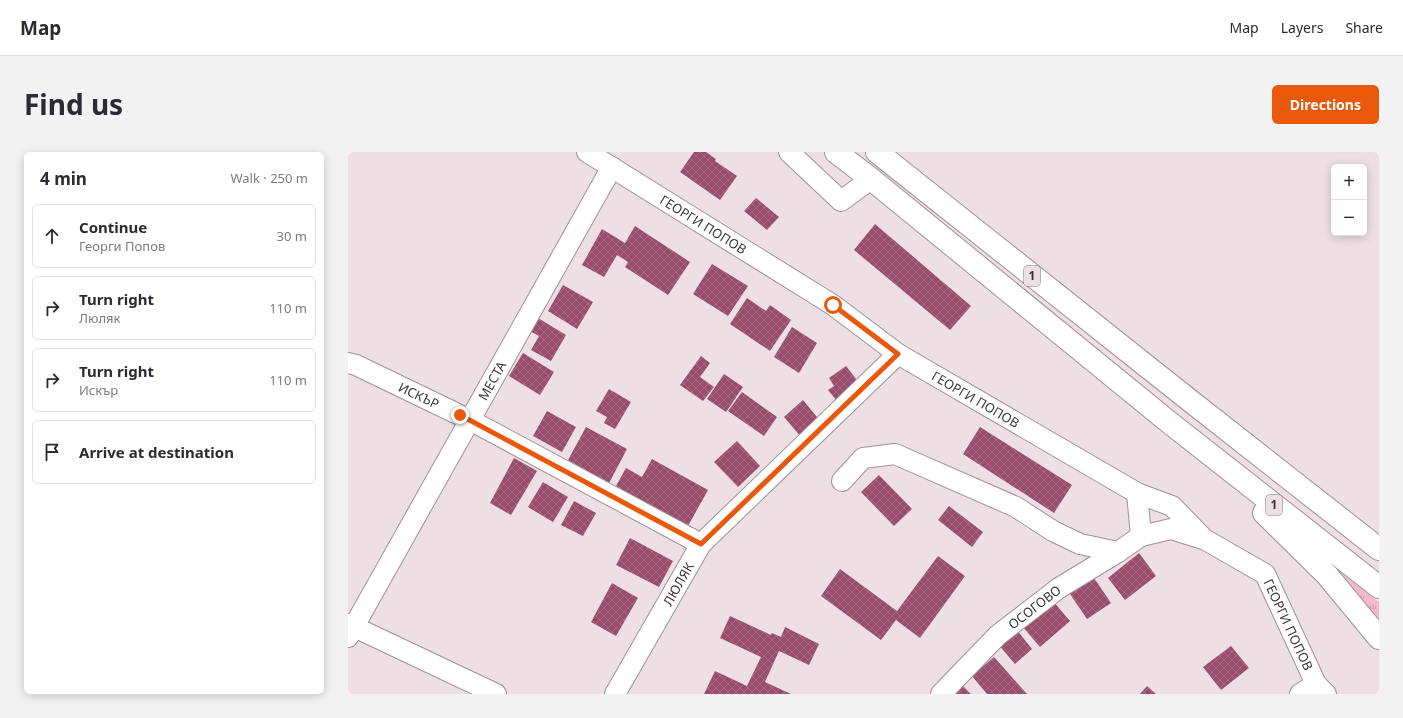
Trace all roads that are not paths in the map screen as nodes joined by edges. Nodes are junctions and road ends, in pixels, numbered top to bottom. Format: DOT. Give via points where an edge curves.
graph roads {
  1 [pos="587,152"];
  2 [pos="789,152"];
  3 [pos="836,152"];
  4 [pos="877,152"];
  5 [pos="612,167"];
  6 [pos="871,179"];
  7 [pos="898,354"];
  8 [pos="348,363"];
  9 [pos="1188,399"];
  10 [pos="470,420"];
  11 [pos="1170,423"];
  12 [pos="842,481"];
  13 [pos="1138,493"];
  14 [pos="1379,534"];
  15 [pos="1142,536"];
  16 [pos="1204,539"];
  17 [pos="701,544"];
  18 [pos="1379,549"];
  19 [pos="1118,552"];
  20 [pos="1379,587"];
  21 [pos="350,629"];
  22 [pos="1379,638"];
  23 [pos="1314,691"];
  24 [pos="496,694"];
  25 [pos="615,694"];
  26 [pos="941,694"];
  1 -- 5 [label="street, ГЕОРГИ ПОПОВ"];
  2 -- 6 [label="street" via="841,201"];
  3 -- 6 [label="main road, 1"];
  4 -- 9 [label="main road, 1"];
  5 -- 7 [label="street, ГЕОРГИ ПОПОВ" via="833,305"];
  5 -- 10 [label="street, МЕСТА"];
  6 -- 11 [label="main road, 1"];
  7 -- 13 [label="street, ГЕОРГИ ПОПОВ"];
  7 -- 17 [label="street, ЛЮЛЯК"];
  8 -- 10 [label="street, ИСКЪР"];
  9 -- 14 [label="main road"];
  9 -- 18 [label="main road, 1"];
  10 -- 17 [label="street, ИСКЪР"];
  10 -- 21 [label="street, МЕСТА"];
  11 -- 20 [label="main road, 1"];
  11 -- 22 [label="main road" via="1327,575"];
  12 -- 19 [label="street" via="863,458 895,454 1016,507 1053,531 1080,544"];
  13 -- 15 [label="street"];
  13 -- 16 [label="street, ГЕОРГИ ПОПОВ" via="1172,506"];
  15 -- 16 [label="street" via="1171,529"];
  15 -- 19 [label="street, ОСОГОВО"];
  16 -- 23 [label="street, ГЕОРГИ ПОПОВ" via="1265,574"];
  17 -- 25 [label="street, ЛЮЛЯК"];
  19 -- 26 [label="street, ОСОГОВО" via="1059,588 998,635"];
  21 -- 24 [label="street"];
}
